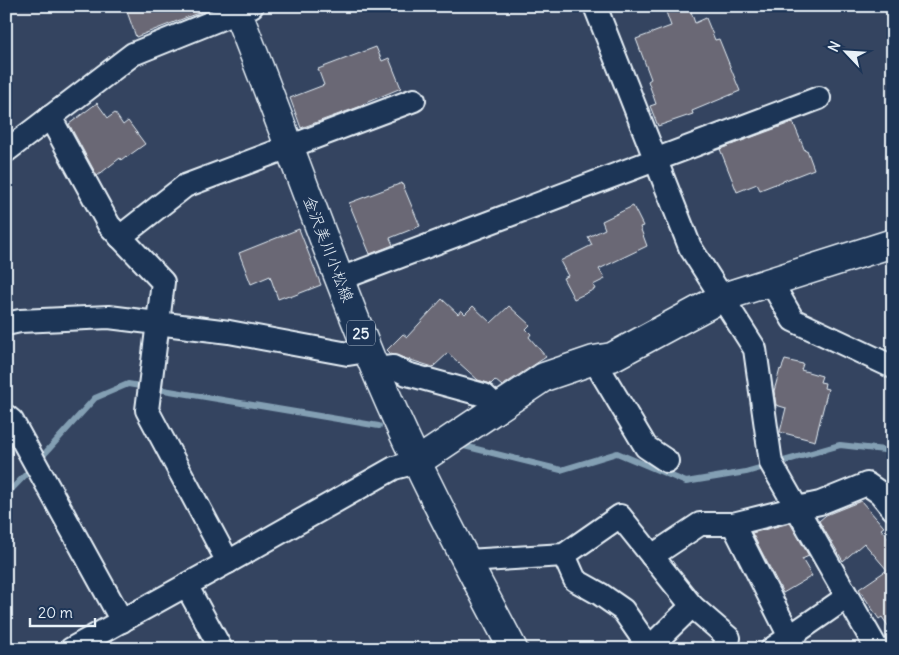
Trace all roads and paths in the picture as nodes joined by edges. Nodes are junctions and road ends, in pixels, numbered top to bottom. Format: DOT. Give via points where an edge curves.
graph roads {
  1 [pos="596,6"];
  2 [pos="242,8"];
  3 [pos="819,98"];
  4 [pos="414,100"];
  5 [pos="50,118"];
  6 [pos="290,147"];
  7 [pos="6,151"];
  8 [pos="655,160"];
  9 [pos="120,237"];
  10 [pos="893,244"];
  11 [pos="340,279"];
  12 [pos="772,282"];
  13 [pos="723,297"];
  14 [pos="159,323"];
  15 [pos="6,324"];
  16 [pos="372,360"];
  17 [pos="594,360"];
  18 [pos="893,367"];
  19 [pos="498,408"];
  20 [pos="6,416"];
  21 [pos="667,461"];
  22 [pos="417,462"];
  23 [pos="797,508"];
  24 [pos="893,509"];
  25 [pos="733,524"];
  26 [pos="564,555"];
  27 [pos="652,556"];
  28 [pos="228,562"];
  29 [pos="467,562"];
  30 [pos="186,585"];
  31 [pos="847,597"];
  32 [pos="692,606"];
  33 [pos="122,621"];
  34 [pos="785,645"];
  35 [pos="893,645"];
  36 [pos="71,649"];
  37 [pos="221,649"];
  38 [pos="513,649"];
  39 [pos="650,649"];
  40 [pos="723,649"];
  41 [pos="877,649"];
  42 [pos="888,649"];
  1 -- 8 [label="street"];
  2 -- 5 [label="street" via="133,54"];
  2 -- 6 [label="main road, 金沢美川小松線 / 25"];
  3 -- 8 [label="street"];
  4 -- 6 [label="street"];
  5 -- 7 [label="street"];
  5 -- 9 [label="street" via="109,225"];
  6 -- 9 [label="street" via="185,186"];
  6 -- 11 [label="main road, 金沢美川小松線 / 25"];
  8 -- 11 [label="street"];
  8 -- 13 [label="street" via="690,247"];
  9 -- 14 [label="street" via="163,282"];
  10 -- 12 [label="main road"];
  11 -- 16 [label="main road, 金沢美川小松線 / 25"];
  12 -- 13 [label="main road"];
  12 -- 18 [label="street" via="793,320"];
  13 -- 17 [label="main road" via="612,357"];
  13 -- 23 [label="street" via="755,349 771,462"];
  14 -- 15 [label="street" via="108,317"];
  14 -- 16 [label="street" via="229,332"];
  14 -- 28 [label="street" via="147,410"];
  16 -- 19 [label="street" via="407,374 484,395"];
  16 -- 22 [label="main road, 金沢美川小松線 / 25"];
  17 -- 19 [label="main road" via="544,377"];
  17 -- 21 [label="street" via="646,447"];
  19 -- 22 [label="main road"];
  20 -- 33 [label="street" via="12,421"];
  22 -- 28 [label="street" via="394,468"];
  22 -- 29 [label="main road, 金沢美川小松線 / 25"];
  23 -- 24 [label="street" via="820,503 867,484 880,493"];
  23 -- 25 [label="street"];
  23 -- 31 [label="street"];
  25 -- 27 [label="street" via="700,524"];
  25 -- 34 [label="street"];
  26 -- 27 [label="street" via="620,516"];
  26 -- 29 [label="street"];
  26 -- 39 [label="street" via="575,580 623,610"];
  27 -- 32 [label="street"];
  28 -- 30 [label="street"];
  29 -- 38 [label="main road, 金沢美川小松線 / 25"];
  30 -- 33 [label="street"];
  30 -- 37 [label="street"];
  31 -- 34 [label="street"];
  31 -- 41 [label="street"];
  32 -- 39 [label="street"];
  32 -- 40 [label="street" via="729,638"];
  33 -- 36 [label="street"];
  35 -- 42 [label="street"];
}
